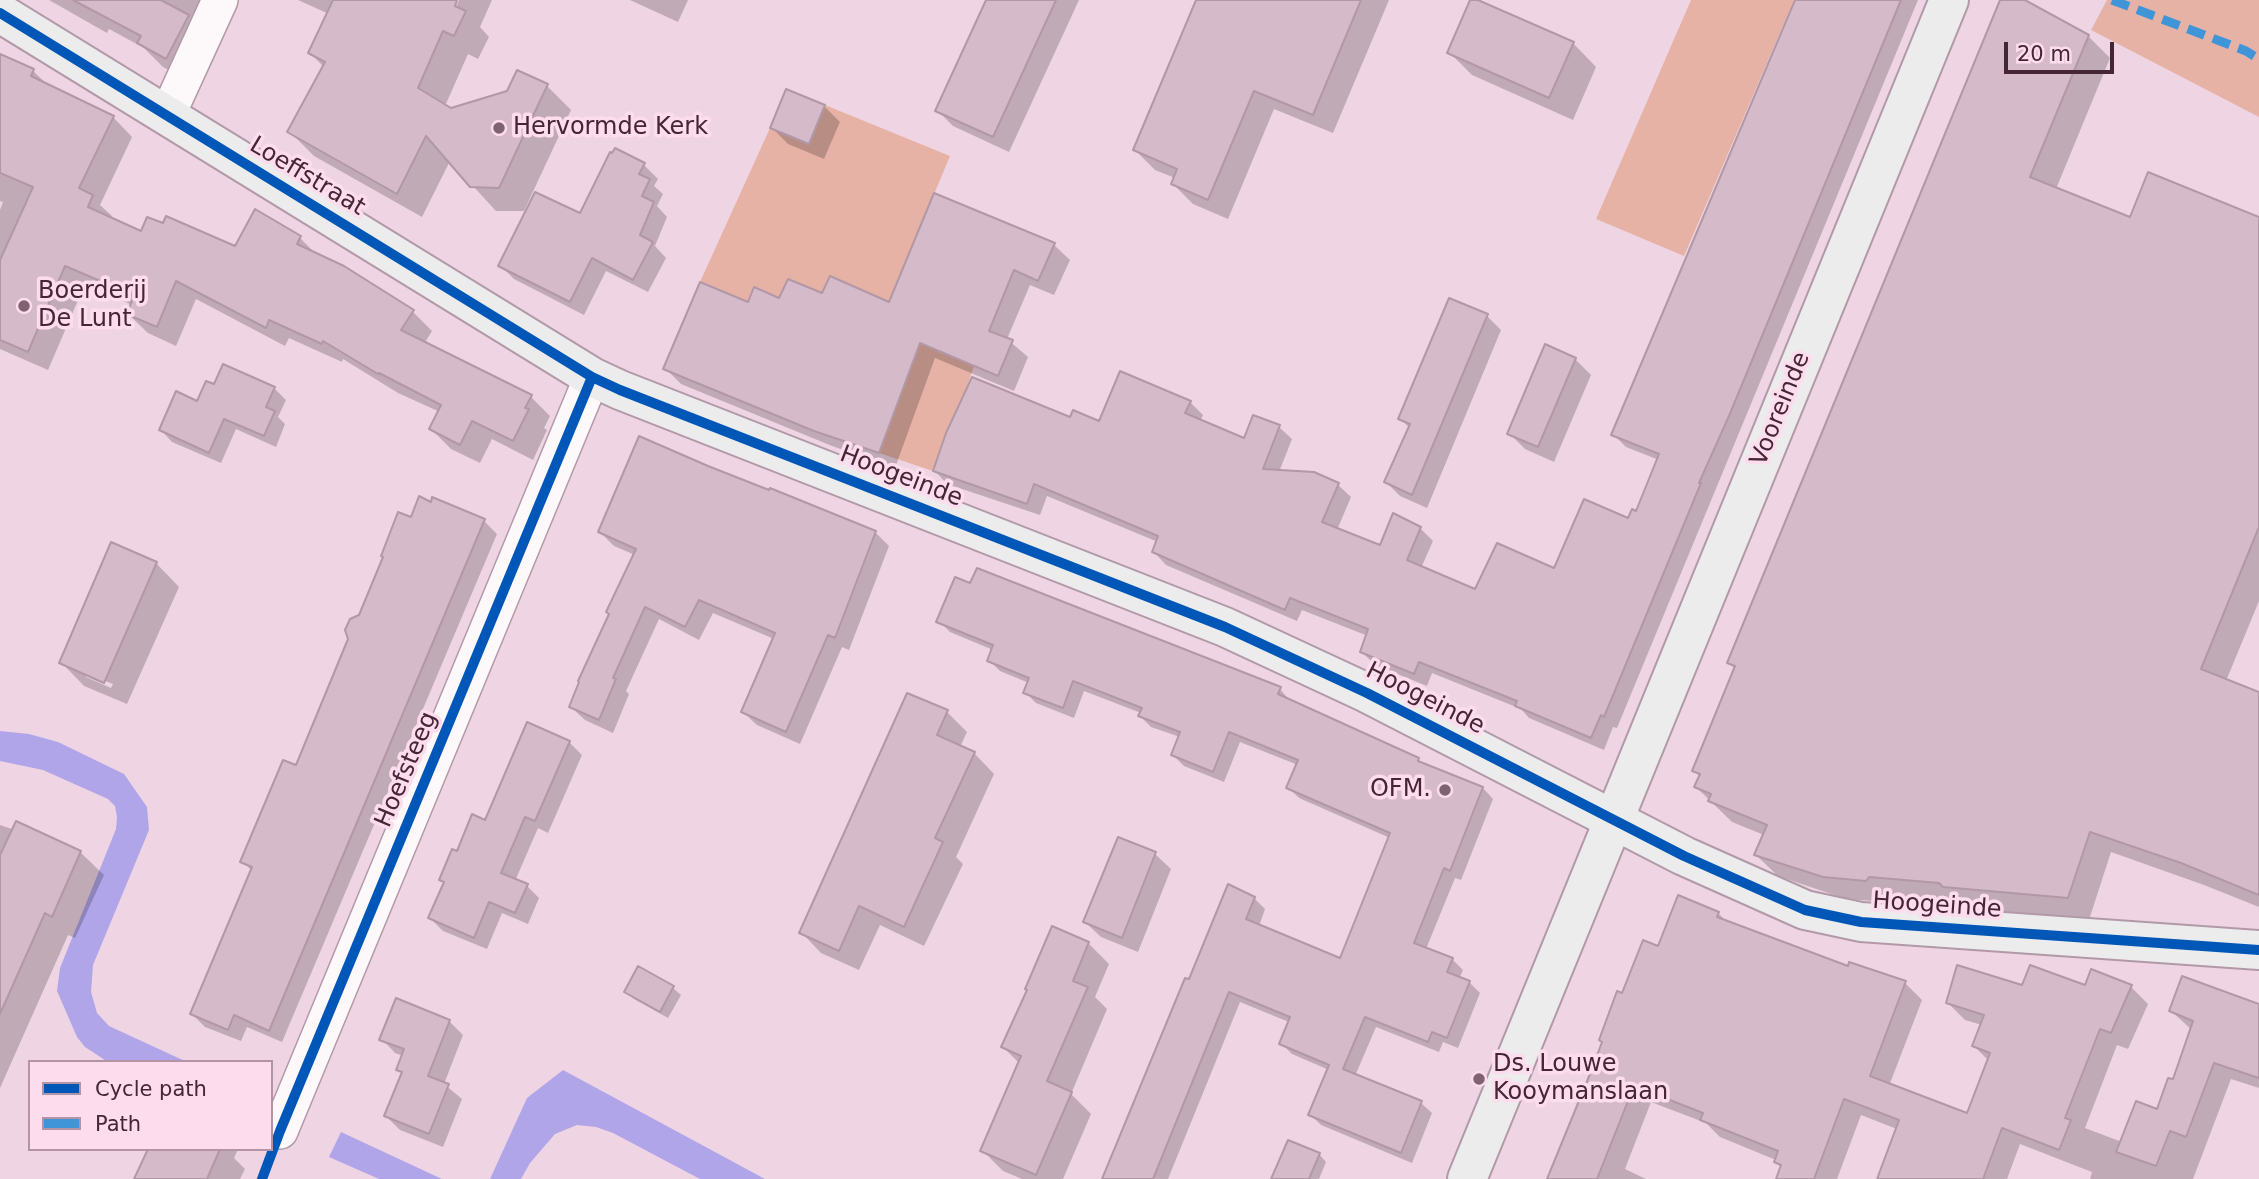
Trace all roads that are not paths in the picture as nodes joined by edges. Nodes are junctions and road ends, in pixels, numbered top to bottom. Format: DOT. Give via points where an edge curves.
graph roads {
  1 [pos="220,0"];
  2 [pos="1949,0"];
  3 [pos="0,13"];
  4 [pos="167,117"];
  5 [pos="592,377"];
  6 [pos="1613,819"];
  7 [pos="2259,950"];
  8 [pos="280,1130"];
  9 [pos="1467,1179"];
  1 -- 4 [label="street"];
  2 -- 6 [label="main road, Vooreinde"];
  3 -- 4 [label="main road, Loeffstraat"];
  4 -- 5 [label="main road, Loeffstraat"];
  5 -- 6 [label="main road, Hoogeinde" via="1225,626 1367,692"];
  5 -- 8 [label="street, Hoefsteeg"];
  6 -- 7 [label="main road, Hoogeinde" via="1805,911 1861,922"];
  6 -- 9 [label="main road, Vooreinde"];
}
